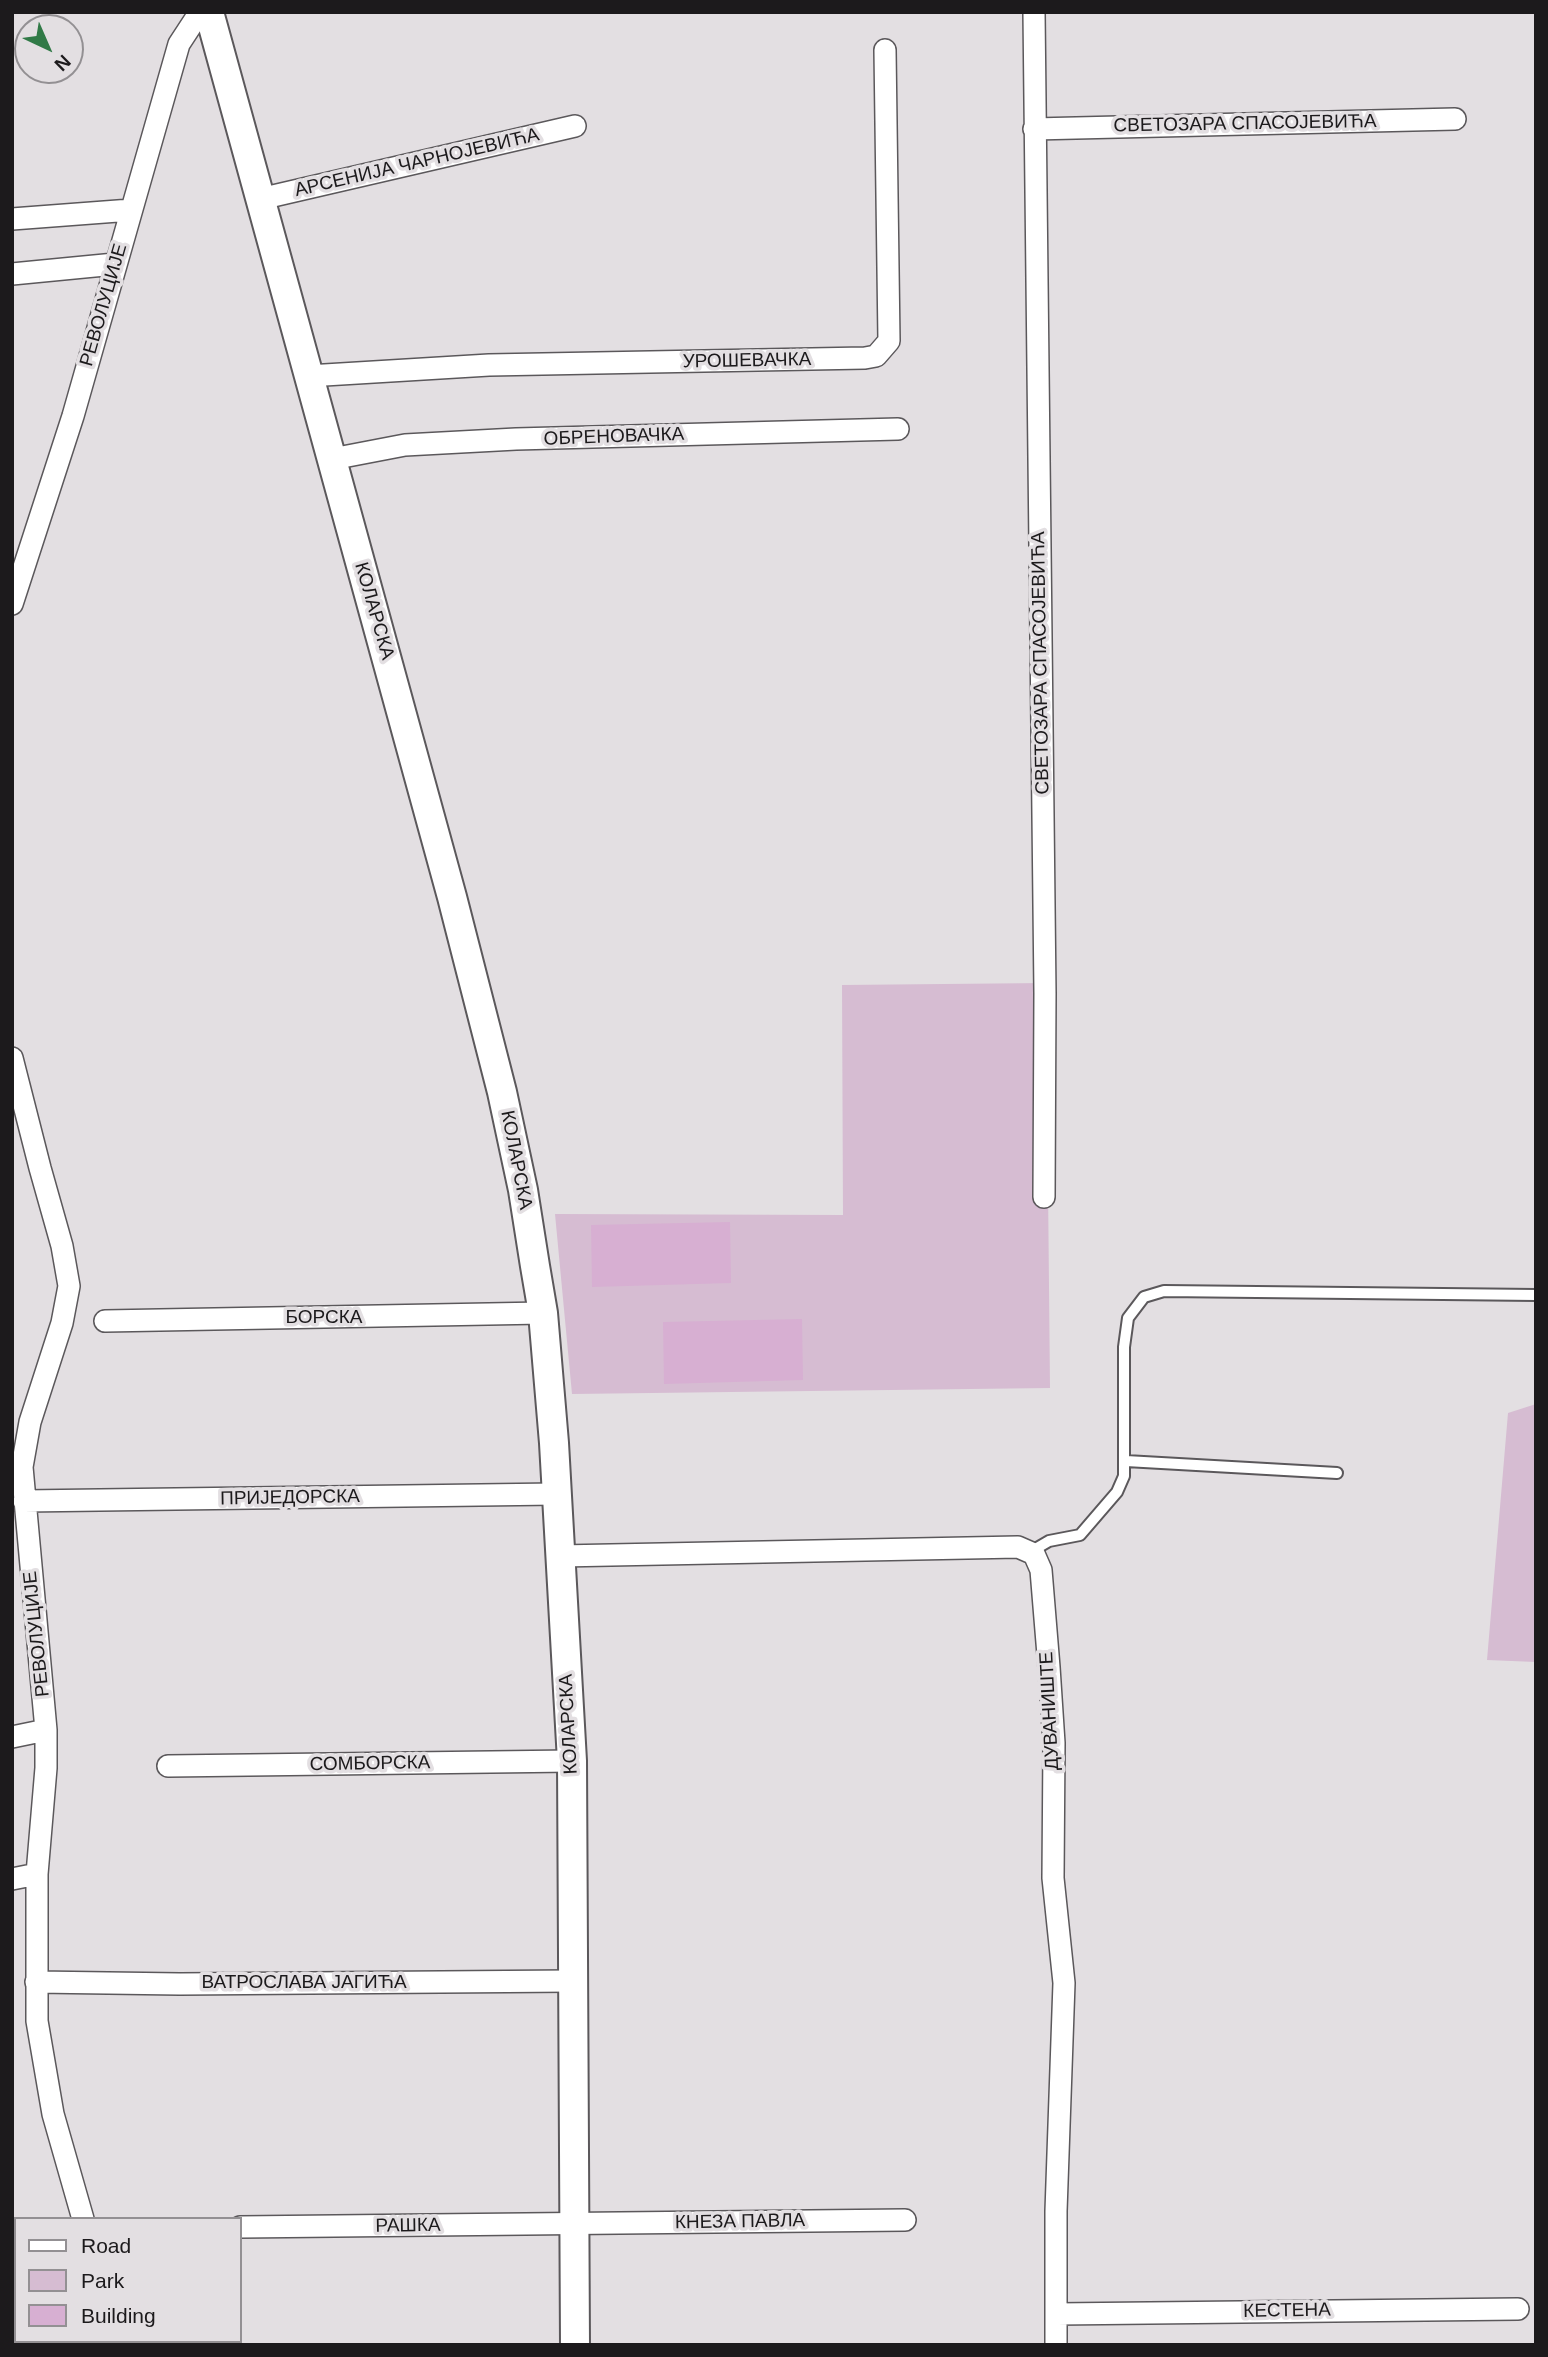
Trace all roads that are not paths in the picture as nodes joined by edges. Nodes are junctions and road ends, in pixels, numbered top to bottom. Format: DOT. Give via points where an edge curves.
graph roads {
  1 [pos="207,12"];
  2 [pos="1034,12"];
  3 [pos="885,50"];
  4 [pos="1455,119"];
  5 [pos="575,126"];
  6 [pos="1034,129"];
  7 [pos="260,199"];
  8 [pos="131,210"];
  9 [pos="12,219"];
  10 [pos="115,264"];
  11 [pos="12,274"];
  12 [pos="308,376"];
  13 [pos="898,429"];
  14 [pos="332,459"];
  15 [pos="12,604"];
  16 [pos="12,1058"];
  17 [pos="1044,1197"];
  18 [pos="1536,1295"];
  19 [pos="543,1313"];
  20 [pos="105,1321"];
  21 [pos="1126,1461"];
  22 [pos="1337,1473"];
  23 [pos="20,1489"];
  24 [pos="556,1494"];
  25 [pos="1034,1554"];
  26 [pos="560,1556"];
  27 [pos="46,1730"];
  28 [pos="12,1737"];
  29 [pos="572,1761"];
  30 [pos="168,1766"];
  31 [pos="37,1874"];
  32 [pos="12,1879"];
  33 [pos="572,1981"];
  34 [pos="36,1982"];
  35 [pos="82,2217"];
  36 [pos="905,2220"];
  37 [pos="575,2224"];
  38 [pos="242,2227"];
  39 [pos="1518,2309"];
  40 [pos="1057,2314"];
  41 [pos="575,2345"];
  42 [pos="1056,2345"];
  1 -- 7 [label="main road, КОЛАРСКА"];
  1 -- 8 [label="street, РЕВОЛУЦИЈЕ" via="196,18 179,44"];
  2 -- 6 [label="street, СВЕТОЗАРА СПАСОЈЕВИЋА"];
  3 -- 12 [label="street, УРОШЕВАЧКА" via="889,341 876,356 489,365"];
  4 -- 6 [label="street, СВЕТОЗАРА СПАСОЈЕВИЋА"];
  5 -- 7 [label="street, АРСЕНИЈА ЧАРНОЈЕВИЋА"];
  6 -- 17 [label="street, СВЕТОЗАРА СПАСОЈЕВИЋА"];
  7 -- 12 [label="main road, КОЛАРСКА"];
  8 -- 9 [label="street"];
  8 -- 10 [label="street, РЕВОЛУЦИЈЕ"];
  10 -- 11 [label="street"];
  10 -- 15 [label="street, РЕВОЛУЦИЈЕ" via="73,416"];
  12 -- 14 [label="main road, КОЛАРСКА"];
  13 -- 14 [label="street, ОБРЕНОВАЧКА" via="405,445"];
  14 -- 19 [label="main road, КОЛАРСКА" via="499,1080"];
  16 -- 23 [label="street, РЕВОЛУЦИЈЕ" via="69,1286 30,1422"];
  18 -- 21 [label="lane" via="1164,1290 1144,1297 1128,1318 1124,1347"];
  19 -- 20 [label="street, БОРСКА"];
  19 -- 24 [label="main road, КОЛАРСКА"];
  21 -- 22 [label="lane"];
  21 -- 25 [label="lane" via="1117,1492 1088,1527 1080,1535 1048,1541"];
  23 -- 24 [label="street, ПРИЈЕДОРСКА"];
  23 -- 27 [label="street, РЕВОЛУЦИЈЕ"];
  24 -- 26 [label="main road, КОЛАРСКА"];
  25 -- 26 [label="street" via="1018,1547"];
  25 -- 40 [label="street, ДУВАНИШТЕ" via="1041,1570 1049,1667 1054,1742 1053,1878 1064,1983"];
  26 -- 29 [label="main road, КОЛАРСКА"];
  27 -- 28 [label="street"];
  27 -- 31 [label="street, РЕВОЛУЦИЈЕ"];
  29 -- 30 [label="street, СОМБОРСКА"];
  29 -- 33 [label="main road, КОЛАРСКА"];
  31 -- 32 [label="street"];
  31 -- 34 [label="street, РЕВОЛУЦИЈЕ"];
  33 -- 34 [label="street, ВАТРОСЛАВА ЈАГИЋА"];
  33 -- 37 [label="main road, КОЛАРСКА"];
  34 -- 35 [label="street, РЕВОЛУЦИЈЕ" via="37,2021 53,2114"];
  36 -- 37 [label="street, КНЕЗА ПАВЛА"];
  37 -- 38 [label="street, РАШКА"];
  37 -- 41 [label="main road, КОЛАРСКА"];
  39 -- 40 [label="street, КЕСТЕНА"];
  40 -- 42 [label="street, ДУВАНИШТЕ"];
}
